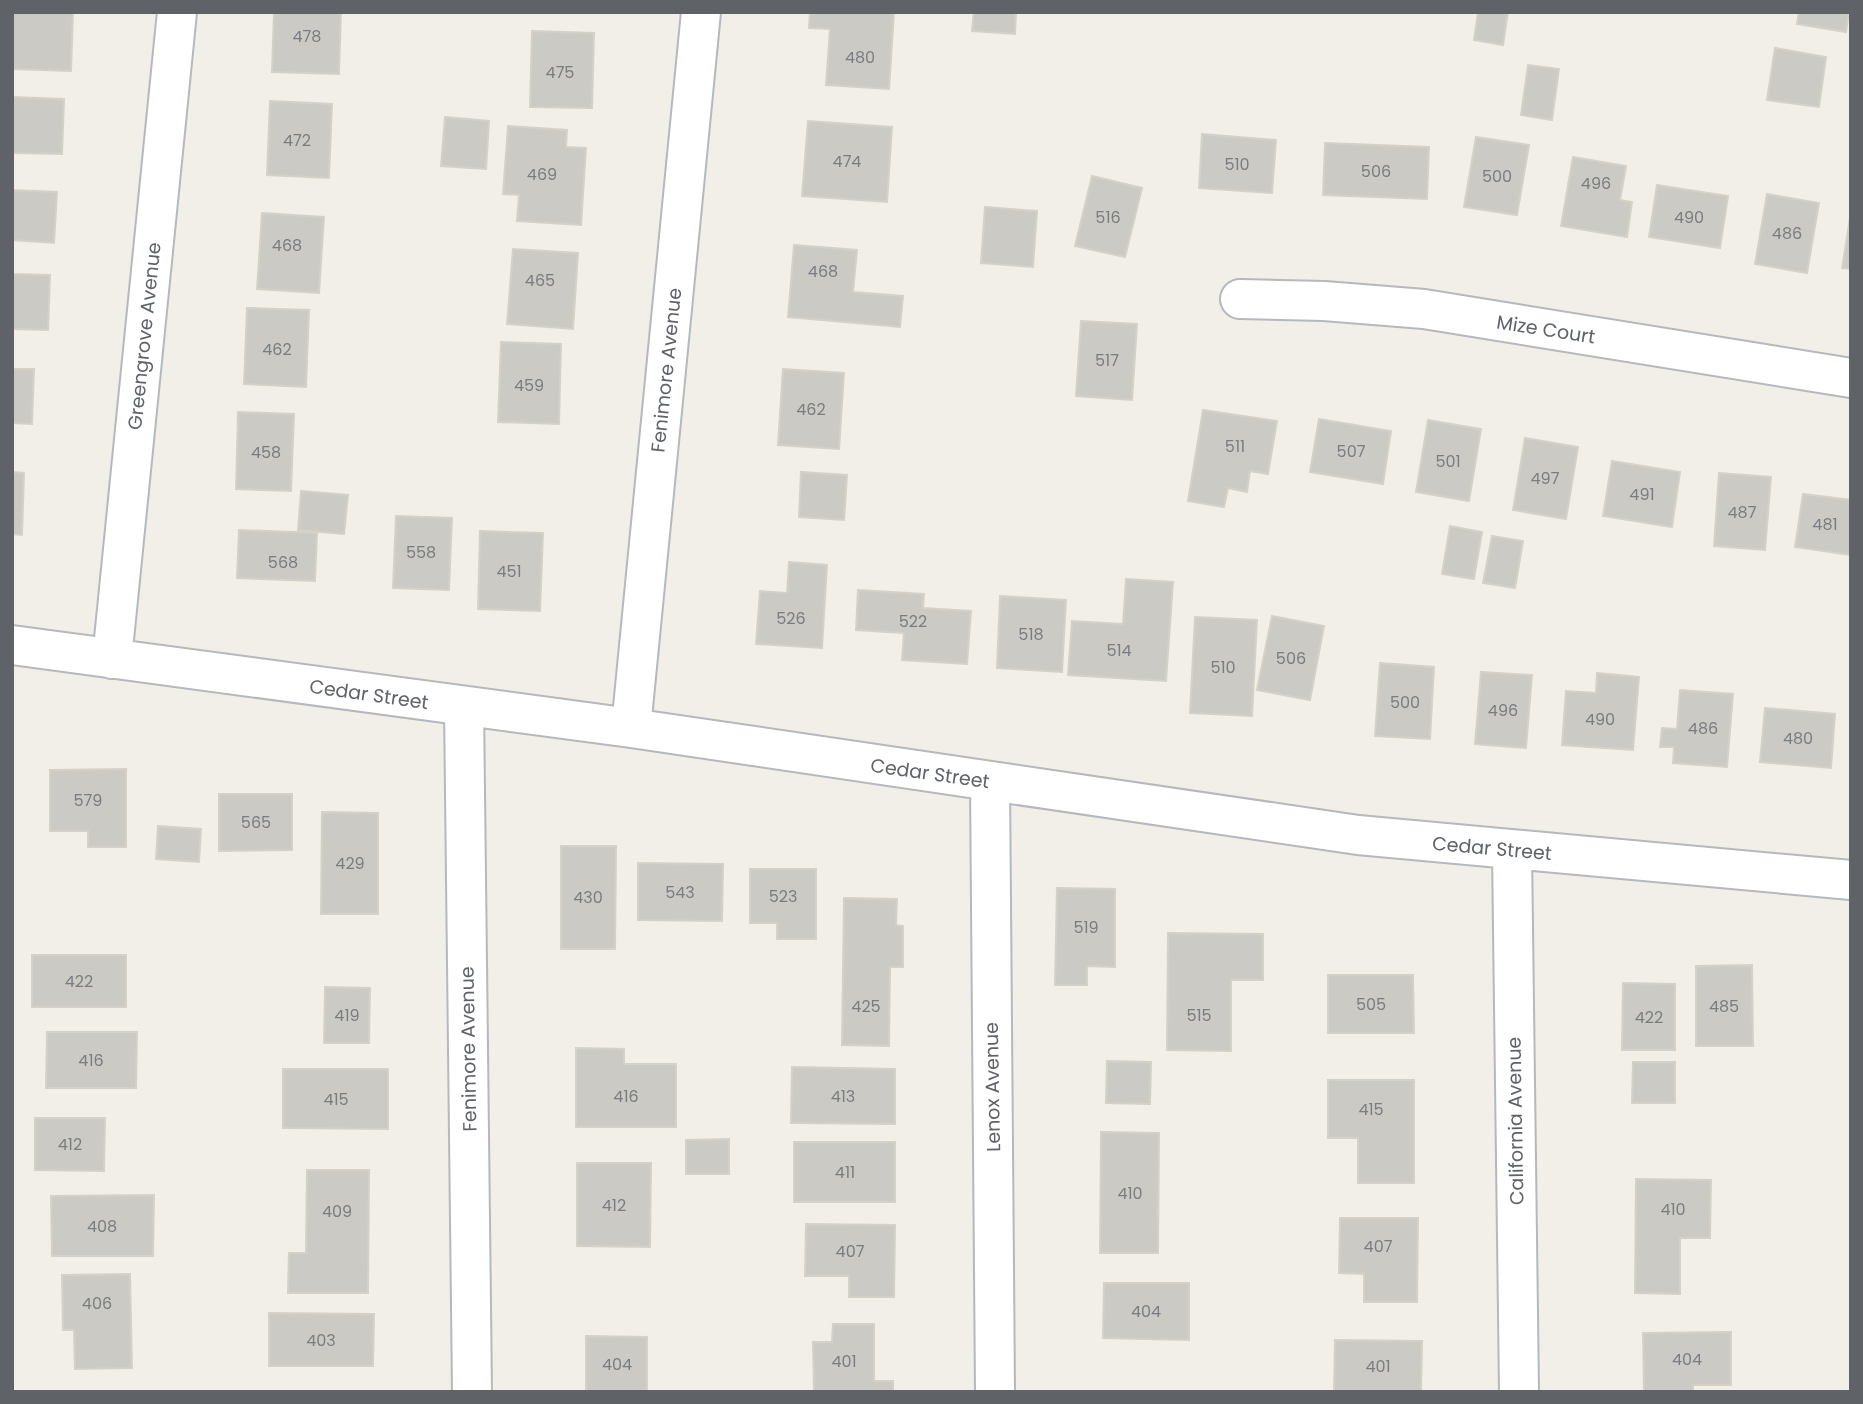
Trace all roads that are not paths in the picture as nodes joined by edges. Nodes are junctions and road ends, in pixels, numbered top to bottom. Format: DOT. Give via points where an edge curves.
graph roads {
  1 [pos="177,12"];
  2 [pos="701,12"];
  3 [pos="1240,299"];
  4 [pos="1851,378"];
  5 [pos="12,645"];
  6 [pos="113,659"];
  7 [pos="464,706"];
  8 [pos="631,728"];
  9 [pos="990,782"];
  10 [pos="1512,850"];
  11 [pos="1851,880"];
  12 [pos="472,1392"];
  13 [pos="995,1392"];
  14 [pos="1518,1392"];
  1 -- 6 [label="street, Greengrove Avenue"];
  2 -- 8 [label="street, Fenimore Avenue"];
  3 -- 4 [label="street, Mize Court" via="1424,309"];
  5 -- 6 [label="street, Cedar Street"];
  6 -- 7 [label="street, Cedar Street"];
  7 -- 8 [label="street, Cedar Street"];
  7 -- 12 [label="street, Fenimore Avenue"];
  8 -- 9 [label="street, Cedar Street"];
  9 -- 10 [label="street, Cedar Street" via="1358,835"];
  9 -- 13 [label="street, Lenox Avenue"];
  10 -- 11 [label="street, Cedar Street"];
  10 -- 14 [label="street, California Avenue"];
}
